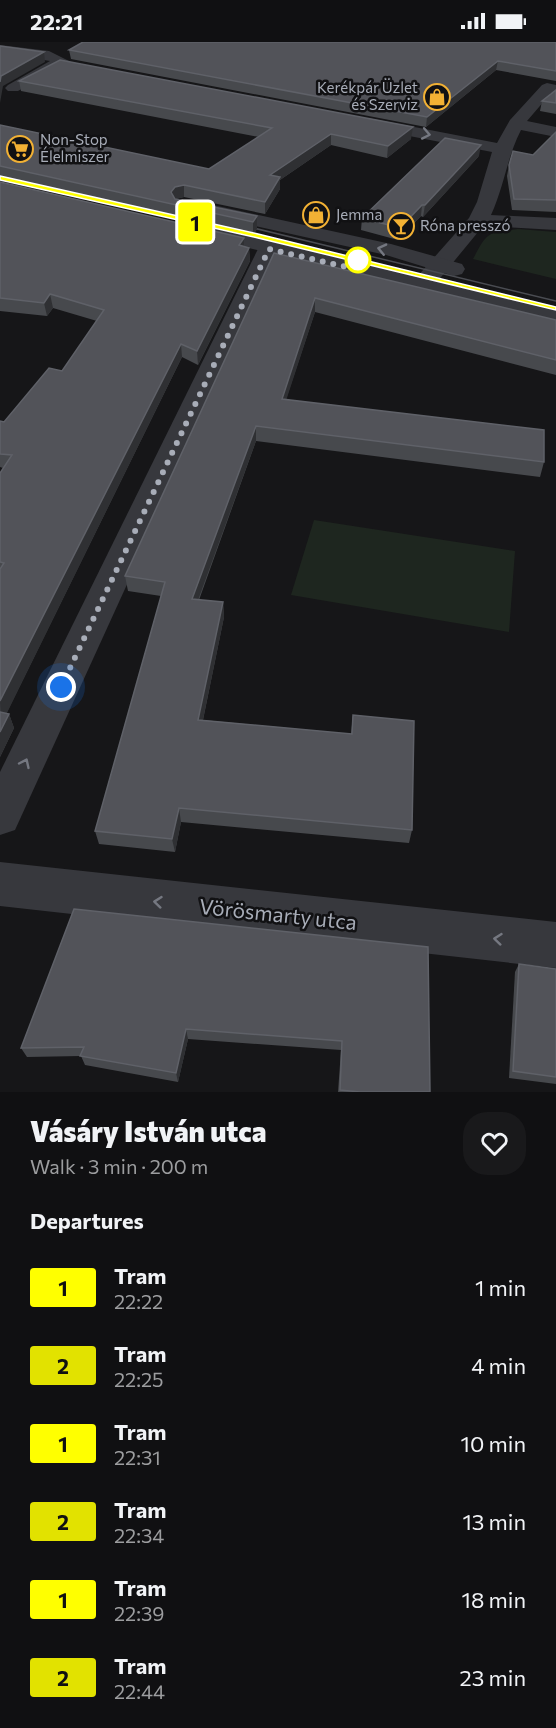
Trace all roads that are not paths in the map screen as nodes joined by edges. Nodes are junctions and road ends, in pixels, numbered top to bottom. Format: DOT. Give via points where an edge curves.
graph roads {
  1 [pos="0,49"];
  2 [pos="65,64"];
  3 [pos="123,77"];
  4 [pos="13,88"];
  5 [pos="552,89"];
  6 [pos="353,120"];
  7 [pos="516,124"];
  8 [pos="556,132"];
  9 [pos="502,148"];
  10 [pos="193,207"];
  11 [pos="478,220"];
  12 [pos="556,224"];
  13 [pos="180,226"];
  14 [pos="269,249"];
  15 [pos="431,274"];
  16 [pos="556,293"];
  17 [pos="556,314"];
  18 [pos="0,816"];
  19 [pos="0,884"];
  20 [pos="556,945"];
  1 -- 2 [label="street" via="50,55"];
  2 -- 3 [label="street"];
  2 -- 4 [label="street"];
  5 -- 7 [label="street"];
  6 -- 9 [label="street, one-way"];
  7 -- 8 [label="street"];
  7 -- 9 [label="street"];
  9 -- 11 [label="street"];
  15 -- 10 [label="street, one-way" via="391,250"];
  11 -- 12 [label="street"];
  11 -- 15 [label="street"];
  13 -- 14 [label="street"];
  14 -- 15 [label="street"];
  18 -- 14 [label="street, one-way"];
  15 -- 16 [label="street"];
  15 -- 17 [label="street"];
  20 -- 19 [label="street, Vörösmarty utca, one-way"];
}
